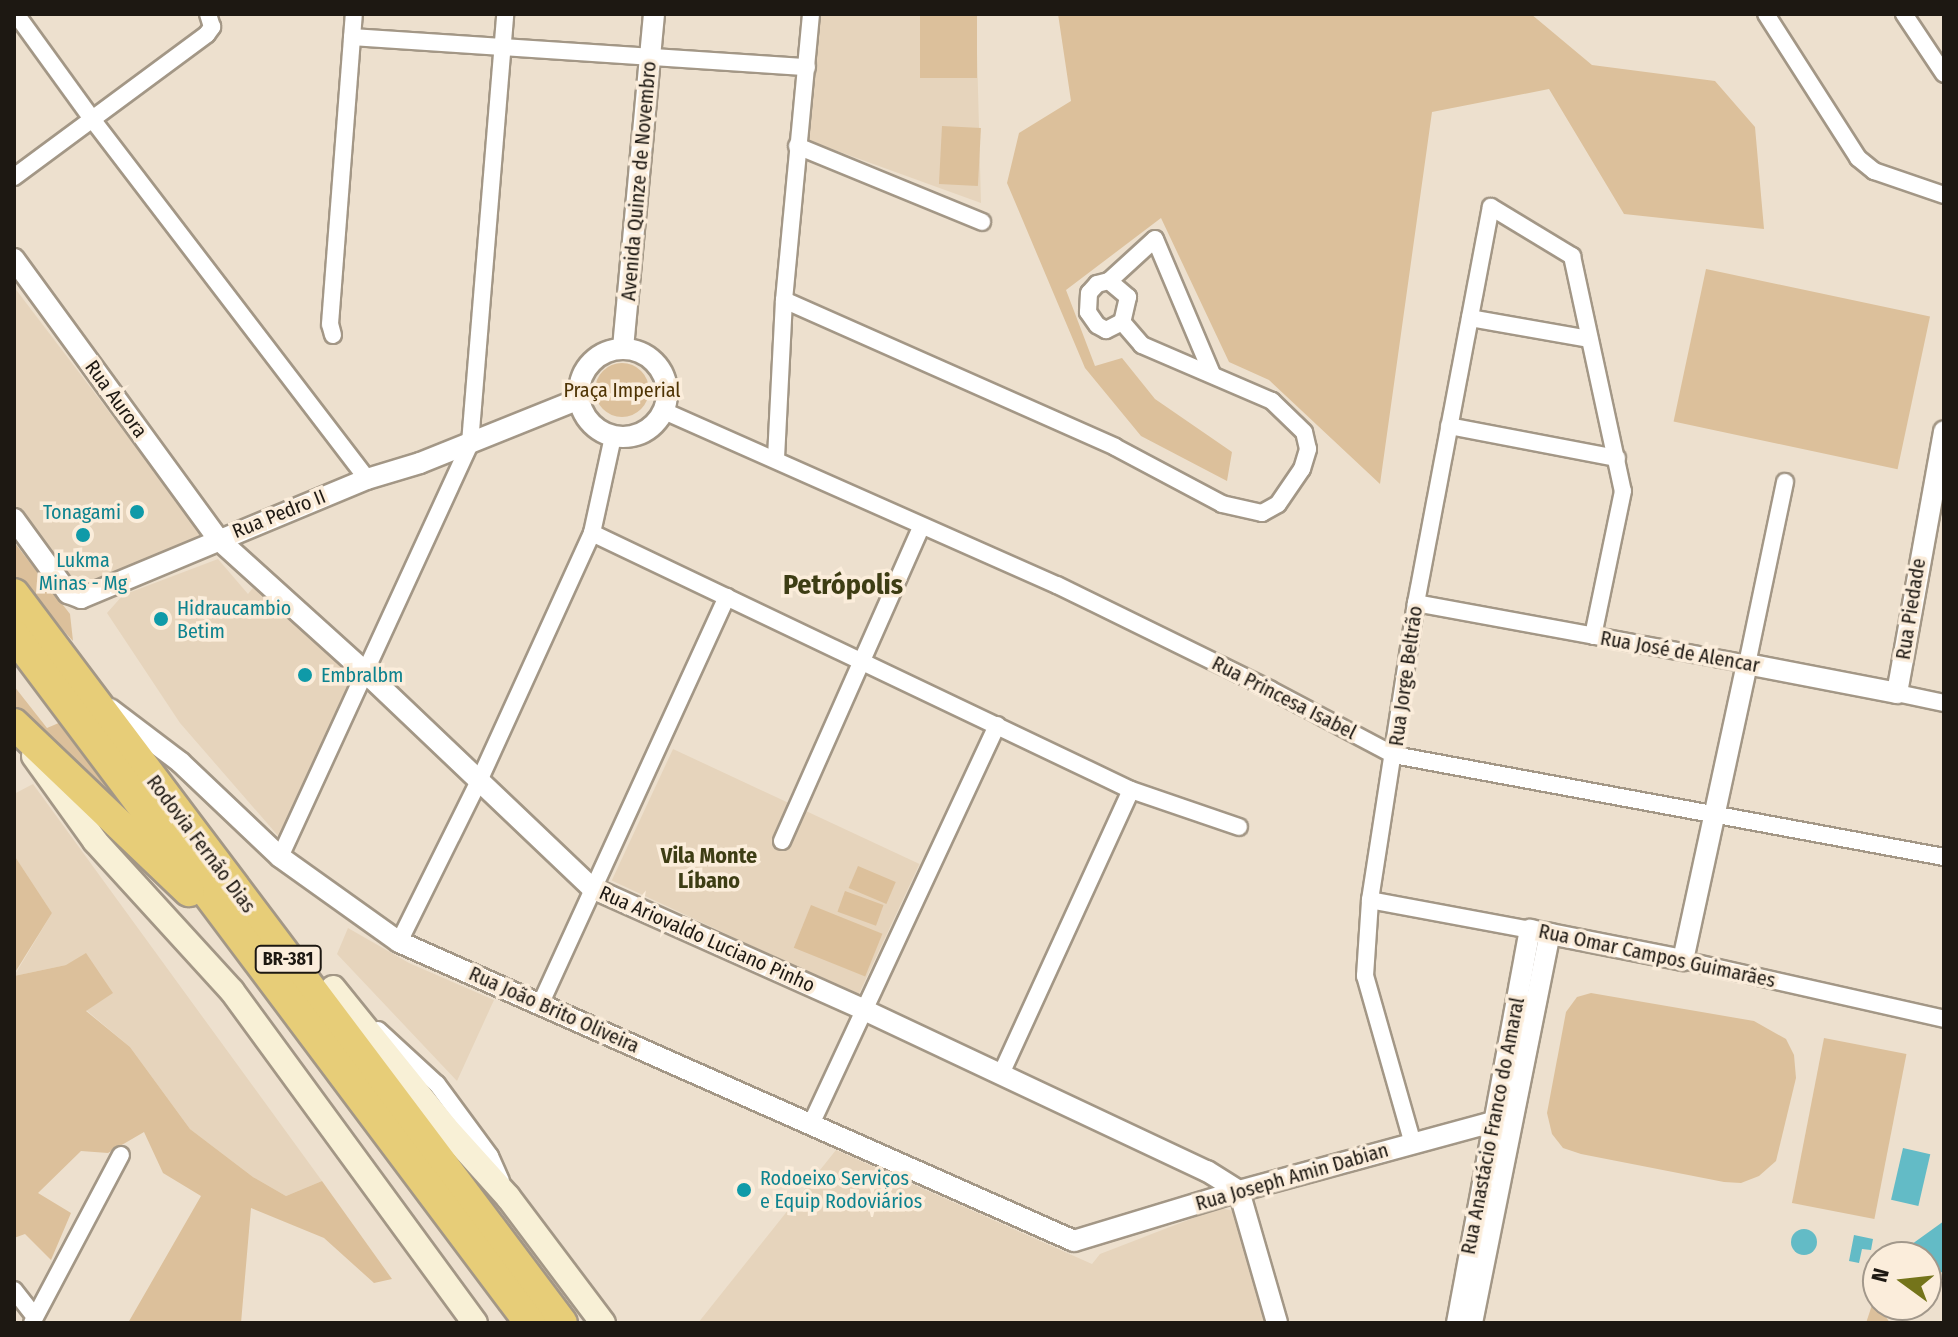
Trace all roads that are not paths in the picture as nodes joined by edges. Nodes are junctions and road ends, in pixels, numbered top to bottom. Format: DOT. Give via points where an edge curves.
graph roads {
  1 [pos="16,14"];
  2 [pos="354,14"];
  3 [pos="505,14"];
  4 [pos="654,14"];
  5 [pos="811,14"];
  6 [pos="1766,14"];
  7 [pos="1904,14"];
  8 [pos="210,17"];
  9 [pos="352,37"];
  10 [pos="502,48"];
  11 [pos="651,58"];
  12 [pos="807,67"];
  13 [pos="1944,74"];
  14 [pos="92,119"];
  15 [pos="797,146"];
  16 [pos="14,177"];
  17 [pos="1944,195"];
  18 [pos="982,222"];
  19 [pos="14,259"];
  20 [pos="1109,281"];
  21 [pos="784,300"];
  22 [pos="1470,318"];
  23 [pos="1122,322"];
  24 [pos="333,335"];
  25 [pos="1589,339"];
  26 [pos="623,348"];
  27 [pos="1212,374"];
  28 [pos="579,399"];
  29 [pos="664,411"];
  30 [pos="1449,426"];
  31 [pos="1944,431"];
  32 [pos="613,437"];
  33 [pos="470,443"];
  34 [pos="776,458"];
  35 [pos="1617,458"];
  36 [pos="367,479"];
  37 [pos="1785,482"];
  38 [pos="14,519"];
  39 [pos="921,527"];
  40 [pos="592,533"];
  41 [pos="218,539"];
  42 [pos="14,594"];
  43 [pos="727,597"];
  44 [pos="1416,603"];
  45 [pos="14,635"];
  46 [pos="1593,636"];
  47 [pos="861,660"];
  48 [pos="1747,664"];
  49 [pos="365,672"];
  50 [pos="88,692"];
  51 [pos="1897,693"];
  52 [pos="1944,703"];
  53 [pos="997,725"];
  54 [pos="14,726"];
  55 [pos="1394,755"];
  56 [pos="479,781"];
  57 [pos="1131,790"];
  58 [pos="1714,813"];
  59 [pos="1239,827"];
  60 [pos="782,841"];
  61 [pos="280,857"];
  62 [pos="1944,857"];
  63 [pos="592,888"];
  64 [pos="1370,900"];
  65 [pos="1540,932"];
  66 [pos="399,942"];
  67 [pos="288,960"];
  68 [pos="1683,960"];
  69 [pos="333,988"];
  70 [pos="287,999"];
  71 [pos="540,1005"];
  72 [pos="862,1009"];
  73 [pos="1944,1019"];
  74 [pos="1001,1074"];
  75 [pos="1502,1120"];
  76 [pos="812,1122"];
  77 [pos="1413,1144"];
  78 [pos="121,1155"];
  79 [pos="1239,1191"];
  80 [pos="1074,1241"];
  81 [pos="534,1287"];
  82 [pos="14,1290"];
  83 [pos="33,1320"];
  84 [pos="475,1323"];
  85 [pos="530,1323"];
  86 [pos="562,1323"];
  87 [pos="579,1323"];
  88 [pos="603,1323"];
  89 [pos="1277,1323"];
  90 [pos="1457,1323"];
  91 [pos="1472,1323"];
  1 -- 14 [label="street"];
  2 -- 9 [label="street"];
  3 -- 10 [label="street"];
  4 -- 11 [label="street, Avenida Quinze de Novembro"];
  5 -- 12 [label="street"];
  6 -- 17 [label="street" via="1858,158 1874,171"];
  7 -- 13 [label="street"];
  8 -- 14 [label="street" via="207,34"];
  9 -- 10 [label="street"];
  9 -- 24 [label="street"];
  10 -- 11 [label="street"];
  10 -- 33 [label="street"];
  11 -- 12 [label="street"];
  11 -- 26 [label="street, Avenida Quinze de Novembro"];
  12 -- 15 [label="street"];
  14 -- 16 [label="street"];
  14 -- 36 [label="street"];
  15 -- 18 [label="street"];
  15 -- 21 [label="street"];
  19 -- 41 [label="street, Rua Aurora"];
  20 -- 23 [label="street" via="1128,297"];
  20 -- 23 [label="street" via="1089,293 1088,312 1106,330"];
  20 -- 27 [label="street" via="1155,239"];
  21 -- 27 [label="street" via="1115,447 1222,504 1262,513 1293,486 1308,449 1304,432 1272,401"];
  21 -- 34 [label="street"];
  22 -- 25 [label="street"];
  22 -- 25 [label="street, Rua Jorge Beltrão" via="1491,207 1572,256"];
  22 -- 30 [label="street, Rua Jorge Beltrão"];
  23 -- 27 [label="street" via="1142,345"];
  25 -- 35 [label="street"];
  26 -- 28 [label="street" via="595,358 585,370"];
  26 -- 29 [label="street" via="651,357 661,368 668,397"];
  28 -- 32 [label="street" via="590,423"];
  28 -- 33 [label="street, Rua Pedro II"];
  29 -- 32 [label="street" via="643,433"];
  29 -- 34 [label="street, Rua Princesa Isabel"];
  30 -- 35 [label="street"];
  30 -- 44 [label="street, Rua Jorge Beltrão"];
  31 -- 51 [label="street, Rua Piedade"];
  32 -- 40 [label="street"];
  33 -- 36 [label="street, Rua Pedro II"];
  33 -- 49 [label="street"];
  34 -- 39 [label="street, Rua Princesa Isabel"];
  35 -- 46 [label="street" via="1623,491"];
  36 -- 41 [label="street, Rua Pedro II"];
  37 -- 48 [label="street"];
  38 -- 41 [label="street, Rua Pedro II" via="68,593 81,598"];
  39 -- 47 [label="street"];
  39 -- 55 [label="street, Rua Princesa Isabel" via="1139,625"];
  40 -- 43 [label="street"];
  40 -- 56 [label="street"];
  41 -- 49 [label="street, Rua Ariovaldo Luciano Pinho"];
  42 -- 50 [label="highway, Rodovia Fernão Dias / BR-381"];
  43 -- 47 [label="street"];
  43 -- 63 [label="street"];
  44 -- 46 [label="street, Rua José de Alencar"];
  44 -- 55 [label="street, Rua Jorge Beltrão"];
  45 -- 70 [label="highway, Rodovia Fernão Dias / BR-381"];
  46 -- 48 [label="street, Rua José de Alencar"];
  47 -- 53 [label="street"];
  47 -- 60 [label="street"];
  48 -- 51 [label="street, Rua José de Alencar"];
  48 -- 58 [label="street"];
  49 -- 56 [label="street, Rua Ariovaldo Luciano Pinho"];
  49 -- 61 [label="street"];
  50 -- 61 [label="street, Rua João Brito Oliveira" via="180,762"];
  50 -- 67 [label="highway, Rodovia Fernão Dias / BR-381"];
  51 -- 52 [label="street, Rua José de Alencar"];
  53 -- 57 [label="street"];
  53 -- 72 [label="street"];
  54 -- 70 [label="highway, BR-381" via="193,896"];
  54 -- 84 [label="main road, BR-381" via="95,841 232,991"];
  55 -- 58 [label="street, Rua Princesa Isabel"];
  55 -- 64 [label="street, Rua Jorge Beltrão"];
  56 -- 63 [label="street, Rua Ariovaldo Luciano Pinho"];
  56 -- 66 [label="street"];
  57 -- 59 [label="street"];
  57 -- 74 [label="street"];
  58 -- 62 [label="street, Rua Princesa Isabel"];
  58 -- 68 [label="street"];
  61 -- 66 [label="street, Rua João Brito Oliveira"];
  63 -- 71 [label="street"];
  63 -- 72 [label="street, Rua Ariovaldo Luciano Pinho"];
  64 -- 65 [label="street, Rua Omar Campos Guimarães"];
  64 -- 77 [label="street, Rua Jorge Beltrão" via="1365,976"];
  65 -- 68 [label="street, Rua Omar Campos Guimarães"];
  65 -- 75 [label="street, Rua Anastácio Franco do Amaral"];
  66 -- 71 [label="street, Rua João Brito Oliveira"];
  67 -- 69 [label="highway, BR-381"];
  67 -- 81 [label="highway, Rodovia Fernão Dias / BR-381"];
  68 -- 73 [label="street, Rua Omar Campos Guimarães"];
  69 -- 88 [label="main road, BR-381" via="508,1197"];
  70 -- 85 [label="highway, Rodovia Fernão Dias / BR-381"];
  71 -- 76 [label="street, Rua João Brito Oliveira"];
  72 -- 74 [label="street, Rua Ariovaldo Luciano Pinho"];
  72 -- 76 [label="street"];
  74 -- 79 [label="street, Rua Ariovaldo Luciano Pinho"];
  75 -- 77 [label="street, Rua Joseph Amin Dabian"];
  75 -- 90 [label="street, Rua Anastácio Franco do Amaral"];
  75 -- 91 [label="street, Rua Anastácio Franco do Amaral"];
  76 -- 80 [label="street, Rua João Brito Oliveira"];
  77 -- 79 [label="street, Rua Joseph Amin Dabian"];
  78 -- 83 [label="street"];
  79 -- 80 [label="street, Rua Joseph Amin Dabian"];
  79 -- 89 [label="street"];
  81 -- 86 [label="highway, Rodovia Fernão Dias / BR-381"];
  81 -- 87 [label="highway"];
  82 -- 83 [label="street"];
}
